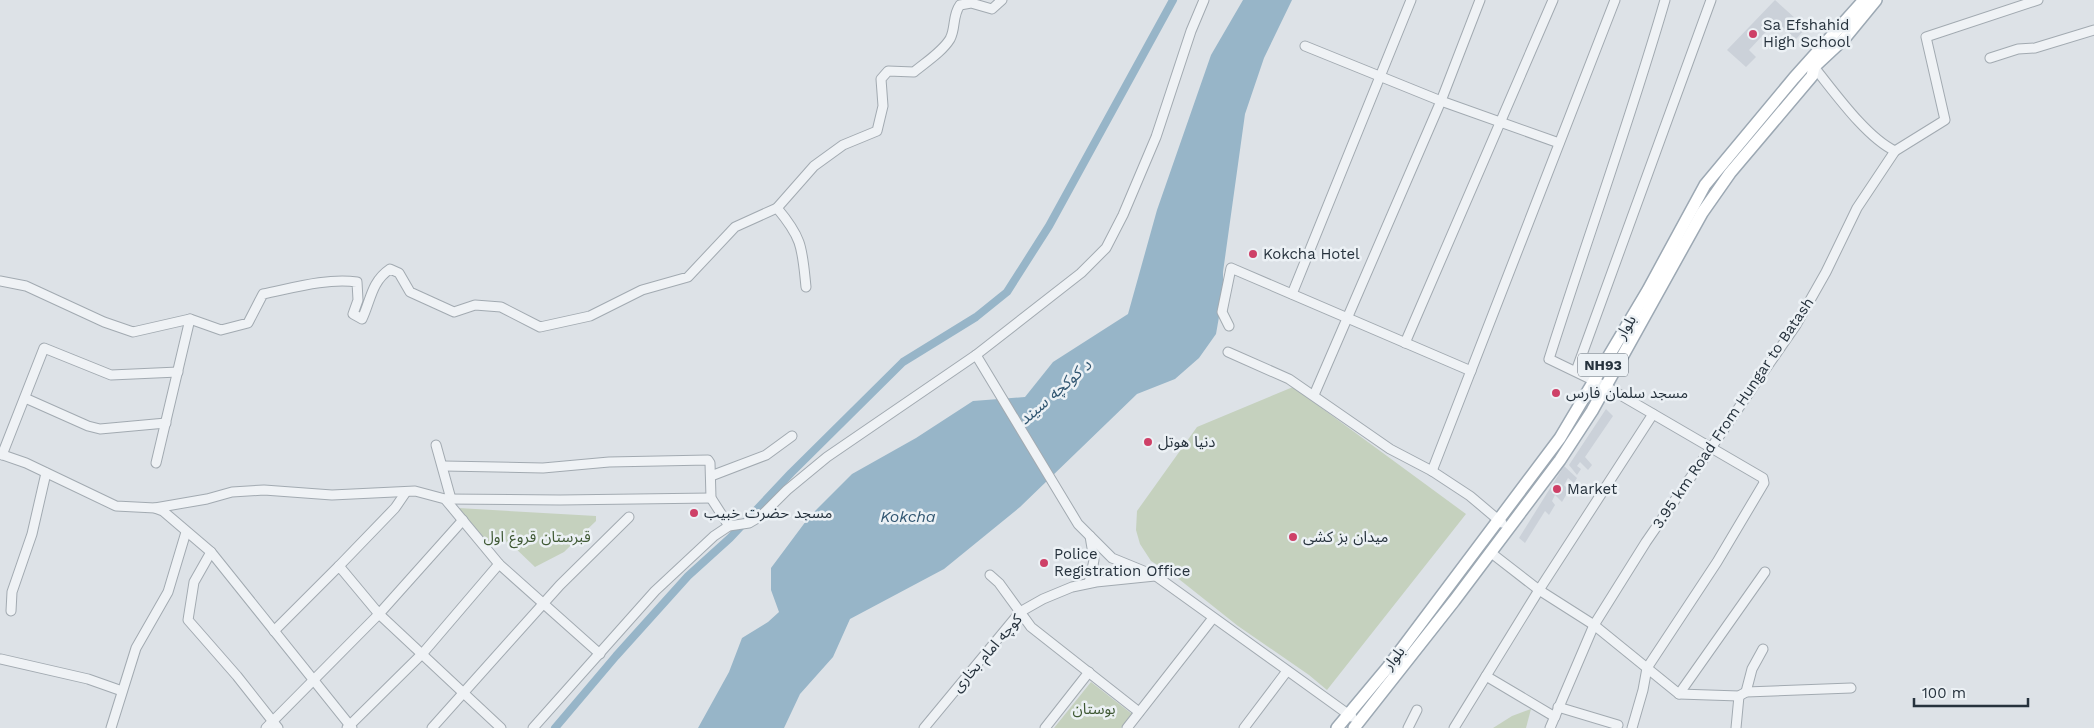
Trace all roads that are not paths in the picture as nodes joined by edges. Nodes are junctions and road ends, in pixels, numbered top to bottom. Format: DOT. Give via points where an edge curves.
graph roads {
  1 [pos="1002,0"];
  2 [pos="1204,0"];
  3 [pos="1411,0"];
  4 [pos="1480,0"];
  5 [pos="1553,0"];
  6 [pos="1615,0"];
  7 [pos="1665,0"];
  8 [pos="1711,0"];
  9 [pos="1864,0"];
  10 [pos="1876,0"];
  11 [pos="2038,0"];
  12 [pos="2094,30"];
  13 [pos="1305,46"];
  14 [pos="1990,58"];
  15 [pos="1814,67"];
  16 [pos="1380,76"];
  17 [pos="1441,101"];
  18 [pos="1500,124"];
  19 [pos="1559,143"];
  20 [pos="1895,152"];
  21 [pos="777,208"];
  22 [pos="0,281"];
  23 [pos="806,287"];
  24 [pos="1292,294"];
  25 [pos="1346,318"];
  26 [pos="190,319"];
  27 [pos="1230,326"];
  28 [pos="1405,343"];
  29 [pos="1228,352"];
  30 [pos="976,355"];
  31 [pos="1471,371"];
  32 [pos="1576,371"];
  33 [pos="178,372"];
  34 [pos="1595,380"];
  35 [pos="1606,386"];
  36 [pos="1314,395"];
  37 [pos="25,398"];
  38 [pos="1653,414"];
  39 [pos="166,423"];
  40 [pos="792,436"];
  41 [pos="436,445"];
  42 [pos="1712,448"];
  43 [pos="1,455"];
  44 [pos="156,463"];
  45 [pos="444,466"];
  46 [pos="1432,471"];
  47 [pos="46,473"];
  48 [pos="710,476"];
  49 [pos="406,492"];
  50 [pos="711,498"];
  51 [pos="448,499"];
  52 [pos="155,508"];
  53 [pos="629,517"];
  54 [pos="463,520"];
  55 [pos="1499,520"];
  56 [pos="729,526"];
  57 [pos="1509,529"];
  58 [pos="186,532"];
  59 [pos="1090,536"];
  60 [pos="211,552"];
  61 [pos="1490,552"];
  62 [pos="499,564"];
  63 [pos="339,566"];
  64 [pos="1765,572"];
  65 [pos="990,575"];
  66 [pos="1156,576"];
  67 [pos="1090,583"];
  68 [pos="1539,590"];
  69 [pos="545,603"];
  70 [pos="11,611"];
  71 [pos="1020,612"];
  72 [pos="379,614"];
  73 [pos="1213,618"];
  74 [pos="1594,625"];
  75 [pos="274,631"];
  76 [pos="1763,649"];
  77 [pos="423,653"];
  78 [pos="600,654"];
  79 [pos="1,659"];
  80 [pos="1646,668"];
  81 [pos="1287,671"];
  82 [pos="1089,672"];
  83 [pos="1486,676"];
  84 [pos="313,679"];
  85 [pos="1851,688"];
  86 [pos="122,691"];
  87 [pos="463,692"];
  88 [pos="1679,694"];
  89 [pos="1743,694"];
  90 [pos="1558,707"];
  91 [pos="1417,710"];
  92 [pos="1139,712"];
  93 [pos="1348,714"];
  94 [pos="1555,717"];
  95 [pos="1356,725"];
  96 [pos="1618,725"];
  97 [pos="273,726"];
  98 [pos="349,727"];
  99 [pos="111,728"];
  100 [pos="432,728"];
  101 [pos="501,728"];
  102 [pos="533,728"];
  103 [pos="924,728"];
  104 [pos="1045,728"];
  105 [pos="1127,728"];
  106 [pos="1244,728"];
  107 [pos="1337,728"];
  108 [pos="1408,728"];
  109 [pos="1454,728"];
  110 [pos="1550,728"];
  111 [pos="1632,728"];
  112 [pos="1736,728"];
  1 -- 21 [label="street" via="992,9 971,3 960,5 954,13 950,38 941,49 914,72 888,71 881,79 884,106 877,131 843,145 814,166"];
  2 -- 30 [label="street" via="1156,137 1106,248 1081,274"];
  3 -- 16 [label="street"];
  4 -- 17 [label="street"];
  5 -- 18 [label="street"];
  6 -- 19 [label="street"];
  7 -- 32 [label="street" via="1550,359"];
  8 -- 32 [label="street"];
  9 -- 34 [label="main road, بلوار / NH93" via="1794,78 1706,185"];
  10 -- 15 [label="main road, بلوار / NH93" via="1844,39"];
  11 -- 20 [label="street" via="1926,36 1945,120"];
  12 -- 14 [label="street"];
  13 -- 16 [label="street"];
  15 -- 20 [label="street" via="1854,117"];
  15 -- 35 [label="main road, بلوار / NH93" via="1812,76 1730,173 1702,213"];
  16 -- 17 [label="street"];
  16 -- 24 [label="street"];
  17 -- 18 [label="street"];
  17 -- 25 [label="street"];
  18 -- 19 [label="street"];
  18 -- 28 [label="street"];
  19 -- 31 [label="street"];
  20 -- 42 [label="street, 3.95 km Road From Hungar to Batash" via="1857,208 1796,325"];
  21 -- 23 [label="street" via="800,240"];
  21 -- 26 [label="street" via="736,227 688,277 642,290 590,316 540,327 500,307 475,306 454,312 410,292 399,273 390,269 380,276 371,290 362,319 353,314 358,300 357,282 347,280 263,294 248,323 221,330"];
  22 -- 26 [label="street" via="26,286 133,332"];
  24 -- 25 [label="street"];
  24 -- 27 [label="street" via="1232,268 1222,312"];
  25 -- 28 [label="street"];
  25 -- 36 [label="street"];
  26 -- 33 [label="street"];
  28 -- 31 [label="street"];
  29 -- 36 [label="street" via="1289,379"];
  30 -- 56 [label="street" via="827,456 761,516 749,523"];
  30 -- 59 [label="street" via="1057,491 1078,524"];
  31 -- 46 [label="street"];
  32 -- 34 [label="street"];
  33 -- 37 [label="street" via="111,375 44,348"];
  33 -- 39 [label="street"];
  34 -- 35 [label="street"];
  34 -- 55 [label="main road, بلوار / NH93" via="1560,438"];
  35 -- 38 [label="street"];
  35 -- 57 [label="main road, بلوار / NH93" via="1560,460"];
  36 -- 46 [label="street" via="1390,449"];
  37 -- 39 [label="street" via="100,429"];
  37 -- 43 [label="street"];
  38 -- 42 [label="street"];
  38 -- 68 [label="street"];
  39 -- 44 [label="street"];
  40 -- 48 [label="street" via="766,455"];
  41 -- 45 [label="street"];
  42 -- 74 [label="street, 3.95 km Road From Hungar to Batash" via="1646,542"];
  42 -- 80 [label="street" via="1763,478 1764,483 1717,562"];
  43 -- 47 [label="street"];
  45 -- 48 [label="street" via="543,468 609,462 708,460"];
  45 -- 51 [label="street"];
  46 -- 55 [label="street"];
  47 -- 52 [label="street" via="116,506"];
  47 -- 70 [label="street" via="32,534 12,592"];
  48 -- 50 [label="street"];
  49 -- 51 [label="street"];
  49 -- 52 [label="street" via="332,495 264,490 232,492"];
  49 -- 63 [label="street" via="395,508"];
  50 -- 51 [label="street"];
  50 -- 56 [label="street"];
  51 -- 54 [label="street"];
  52 -- 58 [label="street" via="163,511"];
  53 -- 69 [label="street"];
  54 -- 62 [label="street"];
  54 -- 72 [label="street"];
  55 -- 57 [label="street"];
  55 -- 93 [label="main road, بلوار / NH93" via="1388,667"];
  56 -- 78 [label="street" via="655,591"];
  57 -- 61 [label="main road, بلوار / NH93"];
  58 -- 60 [label="street"];
  58 -- 86 [label="street" via="168,592 136,648"];
  59 -- 66 [label="street" via="1112,558"];
  59 -- 67 [label="street" via="1094,560"];
  60 -- 75 [label="street"];
  60 -- 97 [label="street" via="194,582 188,620 237,676"];
  61 -- 68 [label="street"];
  61 -- 95 [label="main road, بلوار / NH93"];
  62 -- 69 [label="street"];
  62 -- 77 [label="street"];
  63 -- 72 [label="street"];
  63 -- 75 [label="street"];
  64 -- 88 [label="street"];
  65 -- 71 [label="street"];
  66 -- 67 [label="street, کوچه امام بخاری"];
  66 -- 73 [label="street"];
  67 -- 71 [label="street, کوچه امام بخاری" via="1065,590"];
  68 -- 74 [label="street"];
  68 -- 83 [label="street"];
  69 -- 78 [label="street"];
  69 -- 87 [label="street"];
  71 -- 82 [label="street" via="1030,627"];
  71 -- 103 [label="street, کوچه امام بخاری"];
  72 -- 77 [label="street"];
  72 -- 84 [label="street"];
  73 -- 81 [label="street"];
  73 -- 92 [label="street"];
  74 -- 80 [label="street"];
  74 -- 90 [label="street, 3.95 km Road From Hungar to Batash"];
  75 -- 84 [label="street"];
  76 -- 89 [label="street"];
  77 -- 87 [label="street"];
  77 -- 98 [label="street"];
  78 -- 102 [label="street"];
  79 -- 86 [label="street"];
  80 -- 88 [label="street"];
  80 -- 111 [label="street"];
  81 -- 93 [label="street"];
  81 -- 106 [label="street"];
  82 -- 92 [label="street"];
  82 -- 104 [label="street"];
  83 -- 94 [label="street"];
  83 -- 109 [label="street"];
  84 -- 97 [label="street"];
  84 -- 98 [label="street"];
  85 -- 89 [label="street"];
  86 -- 99 [label="street"];
  87 -- 100 [label="street"];
  87 -- 101 [label="street"];
  88 -- 89 [label="street"];
  89 -- 112 [label="street"];
  90 -- 94 [label="street, 3.95 km Road From Hungar to Batash"];
  90 -- 96 [label="street"];
  91 -- 108 [label="street"];
  92 -- 105 [label="street"];
  93 -- 95 [label="street"];
  93 -- 107 [label="main road, بلوار / NH93"];
  94 -- 110 [label="street, 3.95 km Road From Hungar to Batash"];
}
